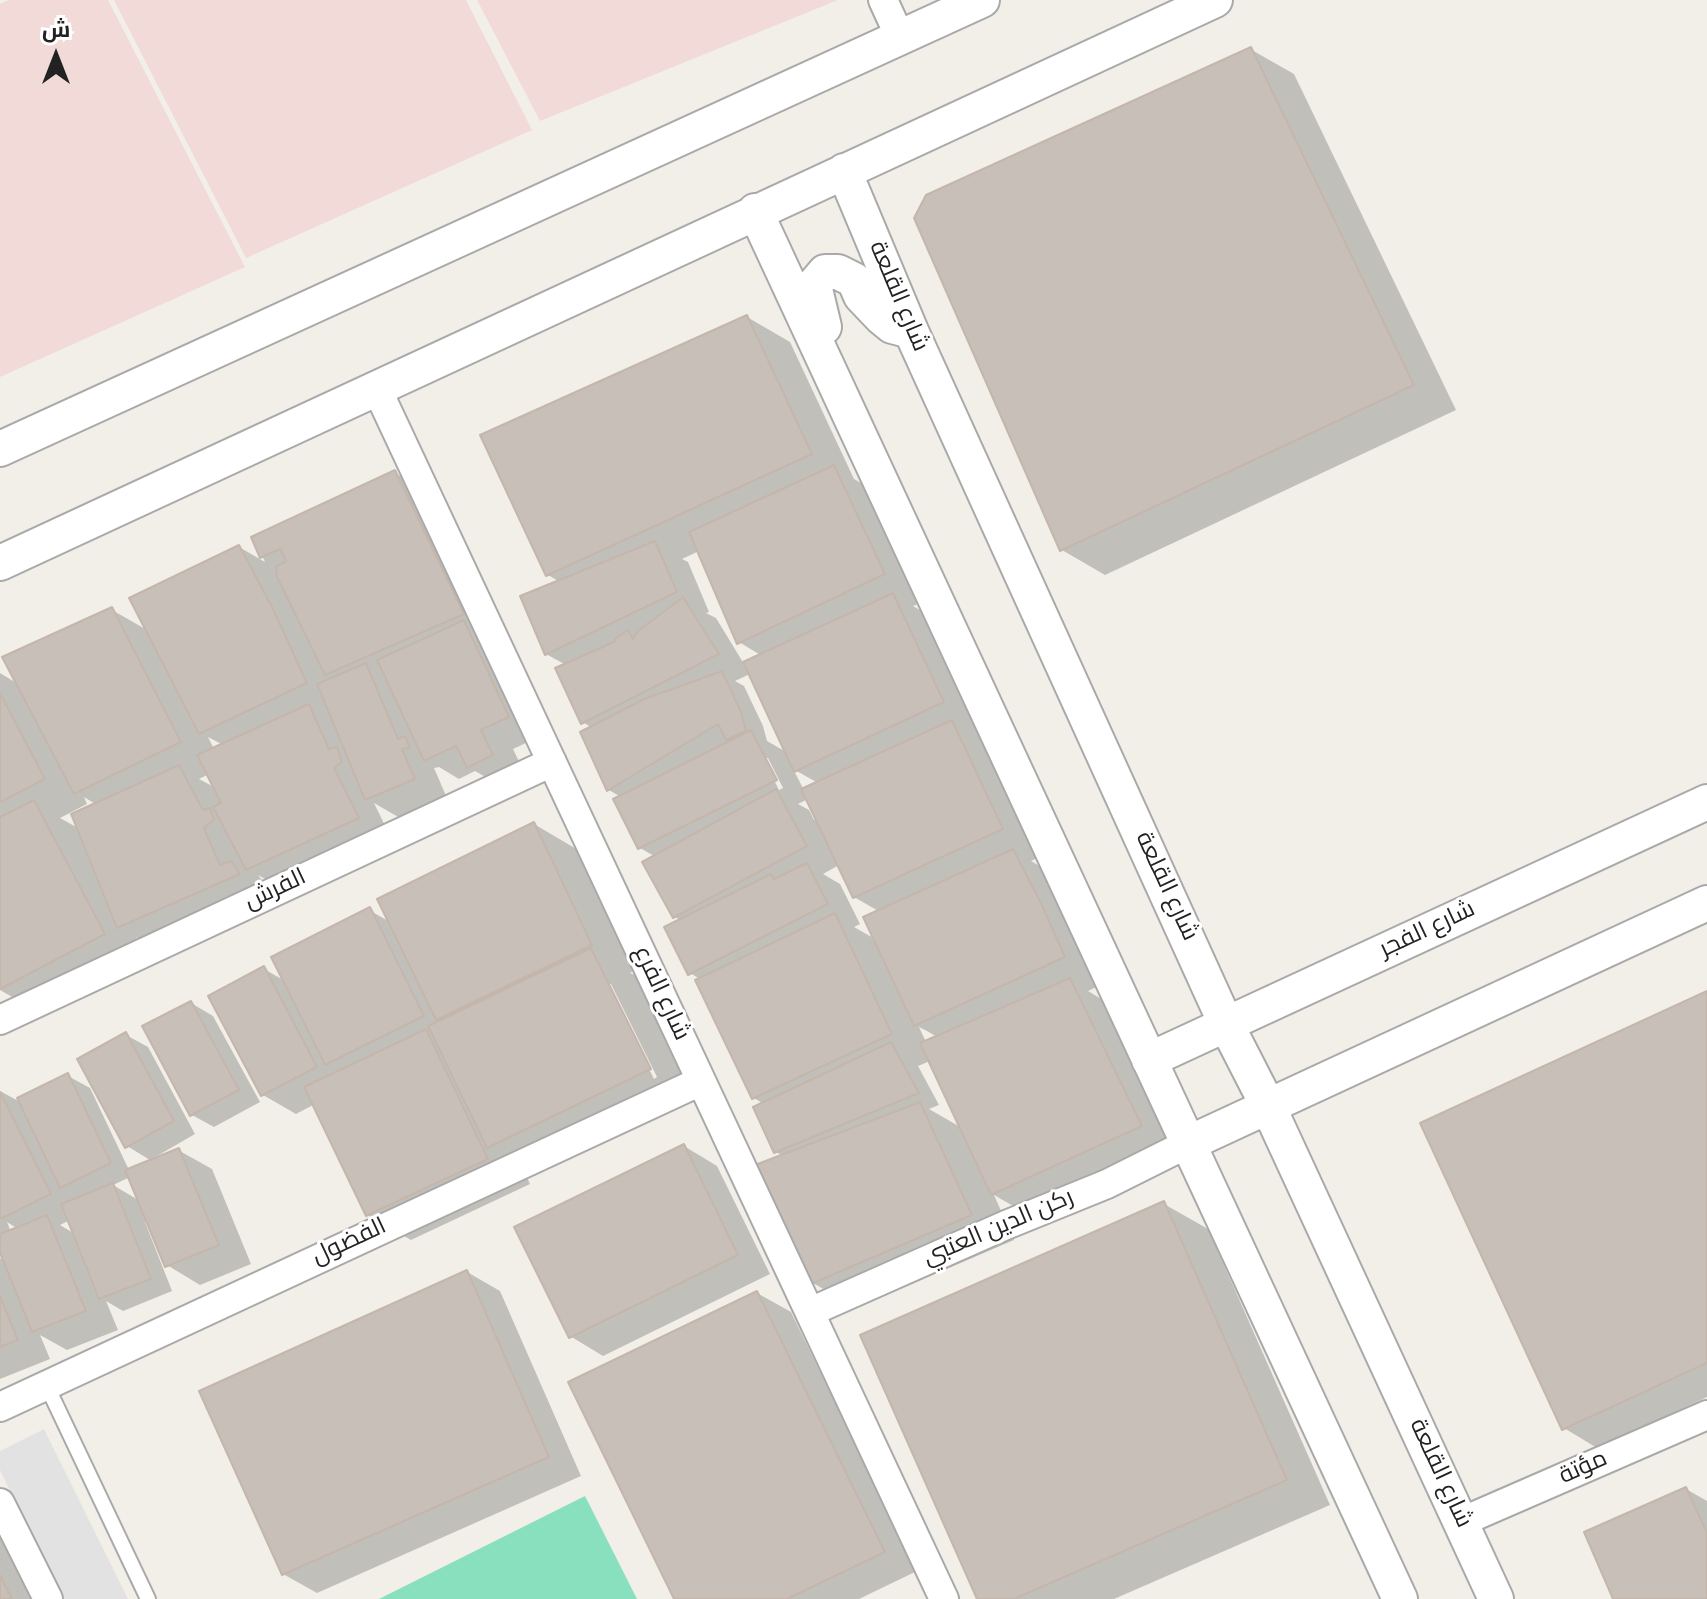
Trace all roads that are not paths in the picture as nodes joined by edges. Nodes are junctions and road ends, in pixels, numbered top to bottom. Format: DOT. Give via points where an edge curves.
graph roads {
  1 [pos="883,0"];
  2 [pos="982,0"];
  3 [pos="1215,0"];
  4 [pos="900,37"];
  5 [pos="844,171"];
  6 [pos="755,211"];
  7 [pos="911,331"];
  8 [pos="827,366"];
  9 [pos="377,389"];
  10 [pos="0,449"];
  11 [pos="0,563"];
  12 [pos="552,762"];
  13 [pos="1707,802"];
  14 [pos="1707,903"];
  15 [pos="0,1020"];
  16 [pos="1226,1024"];
  17 [pos="1149,1060"];
  18 [pos="701,1081"];
  19 [pos="1268,1106"];
  20 [pos="1187,1144"];
  21 [pos="810,1312"];
  22 [pos="46,1384"];
  23 [pos="0,1407"];
  24 [pos="1707,1415"];
  25 [pos="0,1503"];
  26 [pos="1461,1522"];
  27 [pos="941,1598"];
  28 [pos="48,1599"];
  29 [pos="148,1599"];
  30 [pos="1400,1599"];
  31 [pos="1496,1599"];
  1 -- 4 [label="street"];
  2 -- 4 [label="street"];
  3 -- 5 [label="street"];
  4 -- 10 [label="street"];
  5 -- 6 [label="street"];
  5 -- 7 [label="street, شارع القلعة"];
  6 -- 8 [label="street"];
  6 -- 9 [label="street"];
  7 -- 8 [label="street" via="881,317 854,280 825,272 814,285"];
  7 -- 16 [label="street, شارع القلعة"];
  8 -- 17 [label="street"];
  9 -- 11 [label="street"];
  9 -- 12 [label="street, شارع الفرع"];
  12 -- 15 [label="street, الفرش"];
  12 -- 18 [label="street, شارع الفرع"];
  13 -- 16 [label="street, شارع الفجر"];
  14 -- 19 [label="street"];
  16 -- 17 [label="street, شارع الفجر"];
  16 -- 19 [label="street, شارع القلعة"];
  17 -- 20 [label="street"];
  18 -- 21 [label="street, شارع الفرع"];
  18 -- 22 [label="street, الفضول"];
  19 -- 20 [label="street"];
  19 -- 26 [label="street, شارع القلعة"];
  20 -- 21 [label="street, ركن الدين العتبي"];
  20 -- 30 [label="street"];
  21 -- 27 [label="street, شارع الفرع"];
  22 -- 23 [label="street, الفضول"];
  22 -- 29 [label="lane"];
  24 -- 26 [label="street, مؤتة"];
  25 -- 28 [label="street"];
  26 -- 31 [label="street, شارع القلعة"];
}
